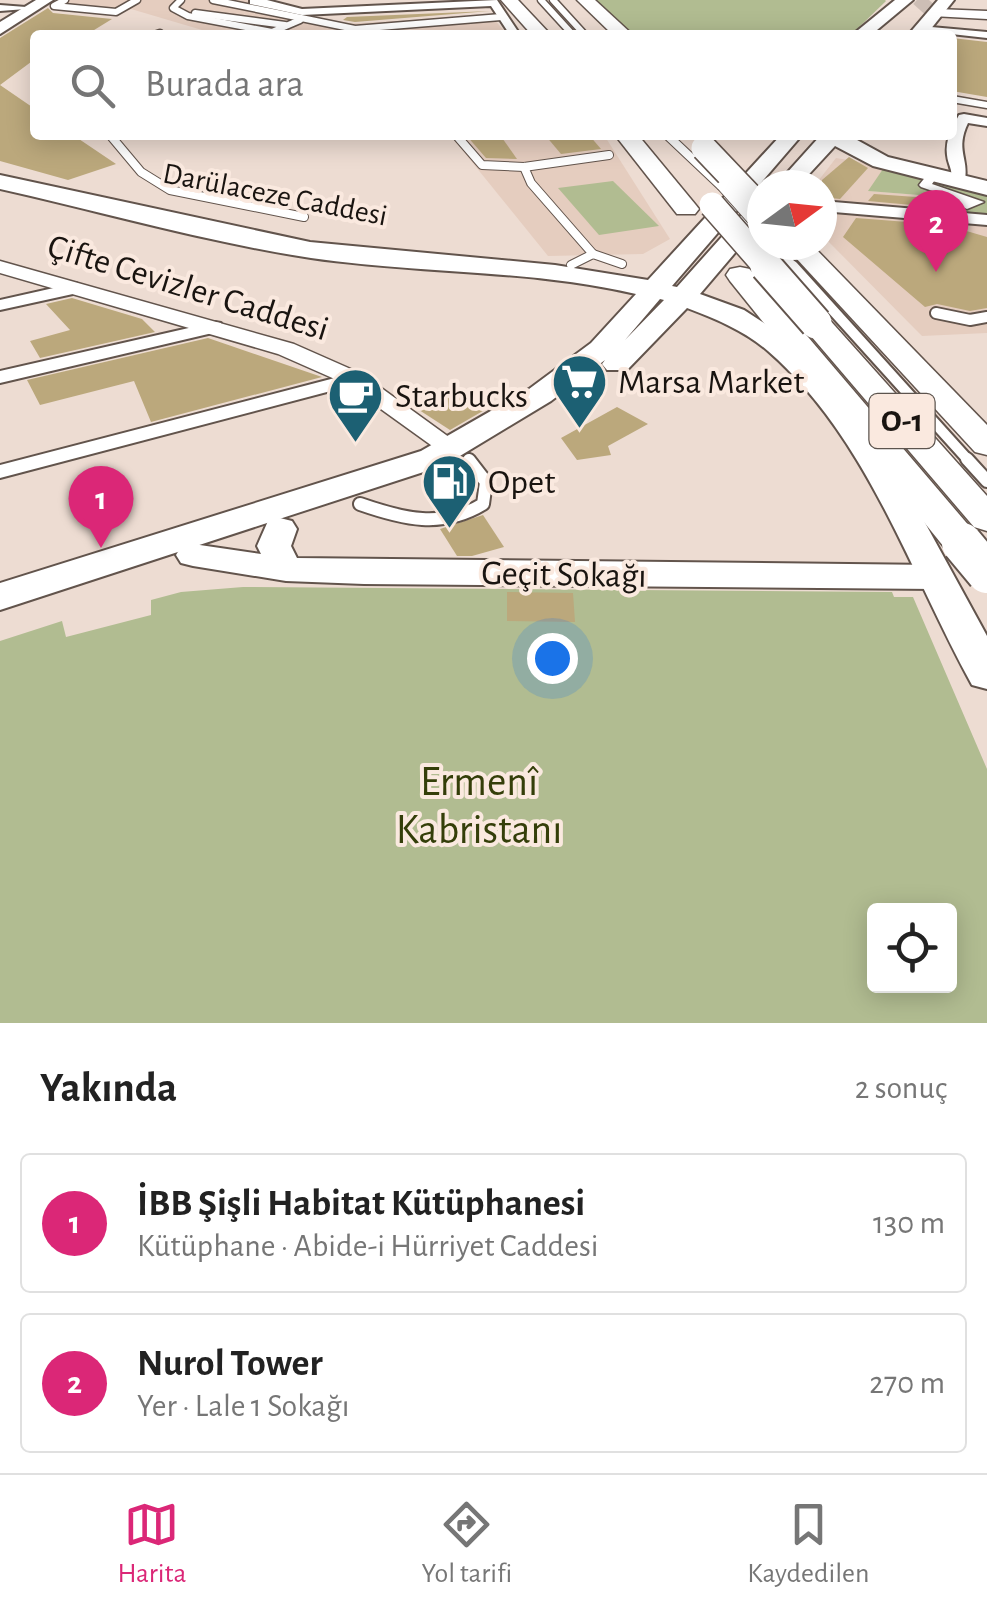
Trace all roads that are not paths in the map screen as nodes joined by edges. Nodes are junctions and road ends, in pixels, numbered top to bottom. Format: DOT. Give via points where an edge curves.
graph roads {
  1 [pos="65,0"];
  2 [pos="137,0"];
  3 [pos="181,0"];
  4 [pos="213,0"];
  5 [pos="262,0"];
  6 [pos="541,0"];
  7 [pos="554,0"];
  8 [pos="566,0"];
  9 [pos="583,0"];
  10 [pos="45,5"];
  11 [pos="501,6"];
  12 [pos="0,8"];
  13 [pos="528,9"];
  14 [pos="919,12"];
  15 [pos="987,14"];
  16 [pos="302,20"];
  17 [pos="0,29"];
  18 [pos="262,30"];
  19 [pos="276,30"];
  20 [pos="512,30"];
  21 [pos="555,30"];
  22 [pos="568,30"];
  23 [pos="581,30"];
  24 [pos="594,30"];
  25 [pos="610,30"];
  26 [pos="618,30"];
  27 [pos="874,30"];
  28 [pos="889,30"];
  29 [pos="901,30"];
  30 [pos="987,35"];
  31 [pos="957,99"];
  32 [pos="987,104"];
  33 [pos="987,122"];
  34 [pos="957,132"];
  35 [pos="114,140"];
  36 [pos="460,140"];
  37 [pos="634,140"];
  38 [pos="657,140"];
  39 [pos="672,140"];
  40 [pos="680,140"];
  41 [pos="699,140"];
  42 [pos="773,140"];
  43 [pos="787,140"];
  44 [pos="810,140"];
  45 [pos="830,140"];
  46 [pos="839,140"];
  47 [pos="955,140"];
  48 [pos="609,156"];
  49 [pos="524,167"];
  50 [pos="0,170"];
  51 [pos="789,170"];
  52 [pos="801,170"];
  53 [pos="932,177"];
  54 [pos="0,182"];
  55 [pos="959,188"];
  56 [pos="985,196"];
  57 [pos="730,202"];
  58 [pos="837,207"];
  59 [pos="304,217"];
  60 [pos="987,220"];
  61 [pos="694,241"];
  62 [pos="788,260"];
  63 [pos="806,260"];
  64 [pos="0,266"];
  65 [pos="581,266"];
  66 [pos="666,283"];
  67 [pos="76,288"];
  68 [pos="0,305"];
  69 [pos="936,313"];
  70 [pos="838,316"];
  71 [pos="987,317"];
  72 [pos="746,323"];
  73 [pos="214,326"];
  74 [pos="622,341"];
  75 [pos="0,377"];
  76 [pos="354,378"];
  77 [pos="987,444"];
  78 [pos="460,454"];
  79 [pos="0,472"];
  80 [pos="987,480"];
  81 [pos="360,504"];
  82 [pos="905,520"];
  83 [pos="280,530"];
  84 [pos="979,541"];
  85 [pos="148,552"];
  86 [pos="192,556"];
  87 [pos="286,568"];
  88 [pos="987,576"];
  89 [pos="936,577"];
  90 [pos="0,597"];
  91 [pos="0,614"];
  92 [pos="987,674"];
  1 -- 10 [label="lane"];
  2 -- 10 [label="lane" via="116,12"];
  3 -- 18 [label="lane" via="173,8 186,14"];
  4 -- 16 [label="lane"];
  5 -- 11 [label="street" via="254,2 302,12"];
  6 -- 22 [label="lane"];
  7 -- 23 [label="lane"];
  8 -- 24 [label="highway"];
  9 -- 25 [label="highway"];
  9 -- 26 [label="highway"];
  10 -- 12 [label="street"];
  10 -- 17 [label="main road"];
  11 -- 13 [label="highway"];
  11 -- 16 [label="lane" via="408,27 355,29"];
  11 -- 20 [label="street"];
  13 -- 21 [label="highway"];
  14 -- 15 [label="street"];
  14 -- 27 [label="main road"];
  14 -- 28 [label="main road"];
  14 -- 29 [label="main road"];
  14 -- 30 [label="street"];
  16 -- 19 [label="lane"];
  31 -- 32 [label="lane"];
  33 -- 34 [label="street" via="964,118"];
  35 -- 59 [label="lane" via="141,172 170,190"];
  36 -- 49 [label="lane" via="482,165"];
  37 -- 57 [label="highway"];
  38 -- 57 [label="highway, O-1"];
  39 -- 57 [label="lane"];
  40 -- 57 [label="lane"];
  41 -- 57 [label="highway, O-1, bridge"];
  42 -- 57 [label="main road"];
  43 -- 57 [label="main road"];
  44 -- 51 [label="main road"];
  45 -- 52 [label="main road"];
  46 -- 55 [label="main road" via="868,158"];
  47 -- 55 [label="street"];
  48 -- 49 [label="lane"];
  49 -- 65 [label="lane"];
  50 -- 65 [label="main road, Darülaceze Caddesi" via="314,241"];
  53 -- 55 [label="street" via="926,185"];
  54 -- 65 [label="main road, Darülaceze Caddesi" via="312,251"];
  55 -- 56 [label="main road"];
  57 -- 61 [label="main road"];
  57 -- 66 [label="main road" via="712,268"];
  57 -- 70 [label="highway, O-1, bridge"];
  57 -- 84 [label="highway" via="740,275"];
  58 -- 60 [label="street"];
  61 -- 65 [label="main road" via="663,256"];
  61 -- 66 [label="main road"];
  62 -- 70 [label="lane"];
  63 -- 70 [label="highway, O-1"];
  64 -- 67 [label="street, Çifte Cevizler Caddesi"];
  65 -- 66 [label="main road, Darülaceze Caddesi"];
  65 -- 74 [label="main road" via="621,312"];
  66 -- 72 [label="main road, Darülaceze Caddesi"];
  66 -- 74 [label="main road"];
  67 -- 68 [label="street"];
  67 -- 73 [label="street, Çifte Cevizler Caddesi"];
  69 -- 71 [label="lane"];
  70 -- 77 [label="highway, O-1"];
  70 -- 80 [label="lane"];
  70 -- 84 [label="highway, O-1"];
  72 -- 74 [label="main road" via="709,318"];
  72 -- 82 [label="main road, Darülaceze Caddesi" via="793,360 829,404"];
  73 -- 75 [label="street"];
  73 -- 76 [label="street, Çifte Cevizler Caddesi"];
  74 -- 78 [label="main road" via="565,404"];
  76 -- 78 [label="street, Çifte Cevizler Caddesi"];
  76 -- 79 [label="street"];
  78 -- 81 [label="main road"];
  78 -- 81 [label="lane" via="486,482 483,504 472,512 420,522"];
  78 -- 85 [label="main road"];
  81 -- 83 [label="main road"];
  82 -- 84 [label="main road" via="940,550 967,560"];
  82 -- 89 [label="main road, Darülaceze Caddesi"];
  83 -- 86 [label="main road"];
  83 -- 87 [label="main road" via="274,546"];
  84 -- 88 [label="highway, bridge"];
  85 -- 86 [label="main road"];
  85 -- 90 [label="main road"];
  86 -- 87 [label="main road, Geçit Sokağı"];
  86 -- 91 [label="main road"];
  87 -- 89 [label="main road, Geçit Sokağı"];
  88 -- 89 [label="main road"];
  89 -- 92 [label="main road, Darülaceze Caddesi"];
}
